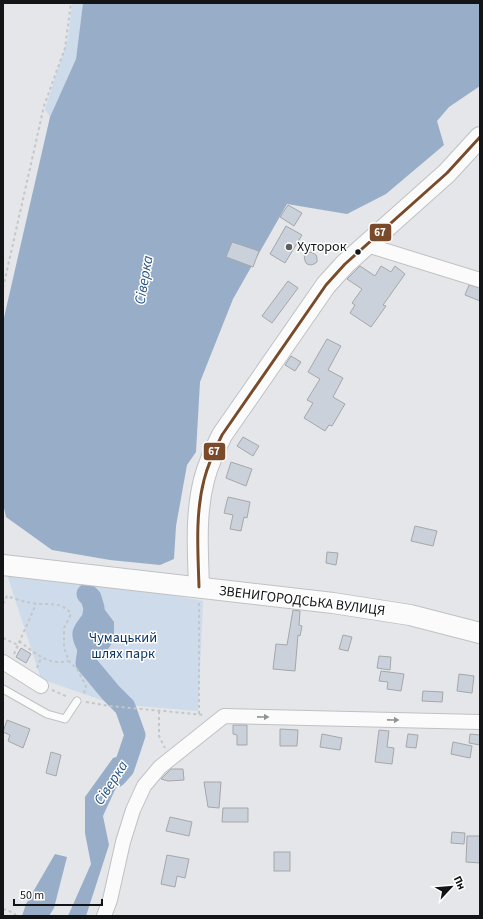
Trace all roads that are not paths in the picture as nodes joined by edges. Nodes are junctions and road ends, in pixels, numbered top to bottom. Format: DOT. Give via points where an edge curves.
graph roads {
  1 [pos="480,138"];
  2 [pos="367,245"];
  3 [pos="480,280"];
  4 [pos="3,565"];
  5 [pos="199,587"];
  6 [pos="480,633"];
  7 [pos="6,664"];
  8 [pos="42,686"];
  9 [pos="3,689"];
  10 [pos="77,701"];
  11 [pos="480,722"];
  12 [pos="104,916"];
  1 -- 2 [label="street" via="447,173"];
  2 -- 3 [label="street"];
  2 -- 5 [label="street" via="326,285 222,434 204,480 200,498"];
  4 -- 5 [label="street, ЗВЕНИГОРОДСЬКА ВУЛИЦЯ"];
  5 -- 6 [label="street, ЗВЕНИГОРОДСЬКА ВУЛИЦЯ" via="384,611"];
  7 -- 8 [label="street"];
  9 -- 10 [label="lane" via="47,714 65,719"];
  12 -- 11 [label="street, one-way" via="138,796 149,779 169,759 224,716"];
}
